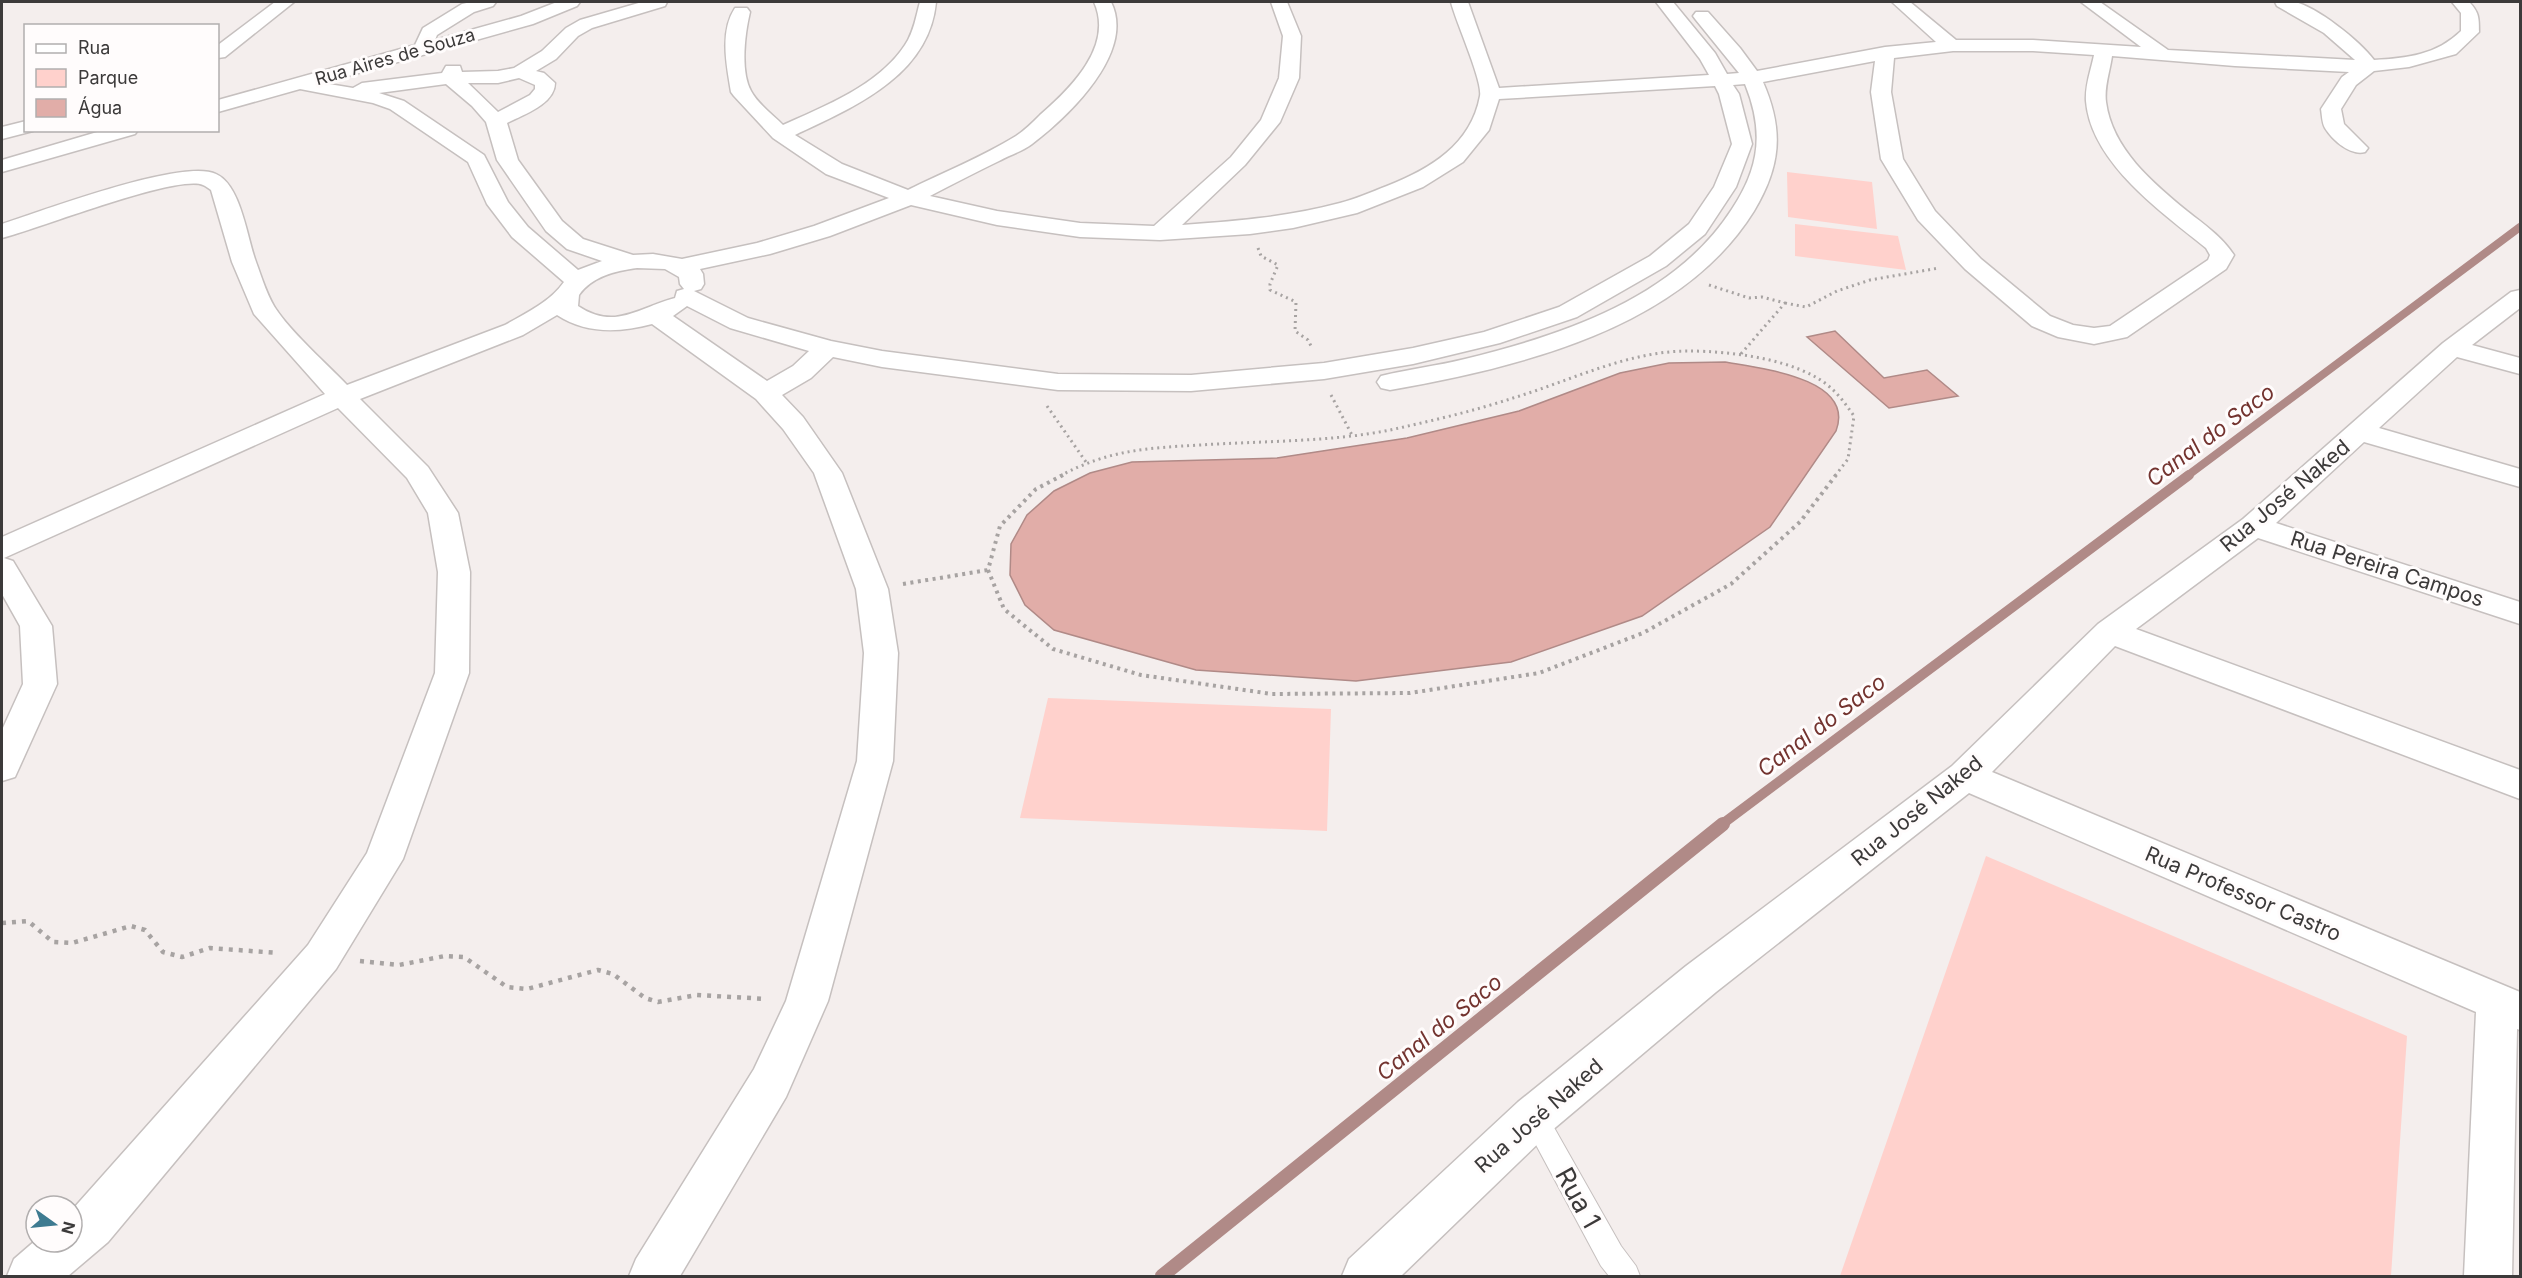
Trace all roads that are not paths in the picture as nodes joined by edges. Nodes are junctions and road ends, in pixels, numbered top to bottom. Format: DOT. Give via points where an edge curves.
graph roads {
  1 [pos="285,2"];
  2 [pos="487,2"];
  3 [pos="539,2"];
  4 [pos="571,2"];
  5 [pos="658,2"];
  6 [pos="928,2"];
  7 [pos="1103,2"];
  8 [pos="1280,2"];
  9 [pos="1459,2"];
  10 [pos="1664,2"];
  11 [pos="1688,2"];
  12 [pos="1900,2"];
  13 [pos="2090,2"];
  14 [pos="2283,2"];
  15 [pos="2460,2"];
  16 [pos="741,12"];
  17 [pos="426,41"];
  18 [pos="1952,46"];
  19 [pos="2104,51"];
  20 [pos="219,52"];
  21 [pos="468,53"];
  22 [pos="1885,53"];
  23 [pos="2165,56"];
  24 [pos="2369,66"];
  25 [pos="528,67"];
  26 [pos="1814,68"];
  27 [pos="450,78"];
  28 [pos="1751,80"];
  29 [pos="294,85"];
  30 [pos="1724,86"];
  31 [pos="219,91"];
  32 [pos="1881,92"];
  33 [pos="1491,94"];
  34 [pos="343,102"];
  35 [pos="219,106"];
  36 [pos="496,121"];
  37 [pos="24,128"];
  38 [pos="66,132"];
  39 [pos="121,132"];
  40 [pos="2,133"];
  41 [pos="780,134"];
  42 [pos="2358,148"];
  43 [pos="2,150"];
  44 [pos="2,165"];
  45 [pos="909,198"];
  46 [pos="2,231"];
  47 [pos="1160,233"];
  48 [pos="632,261"];
  49 [pos="686,282"];
  50 [pos="570,290"];
  51 [pos="2520,297"];
  52 [pos="656,315"];
  53 [pos="593,322"];
  54 [pos="514,330"];
  55 [pos="2452,348"];
  56 [pos="819,356"];
  57 [pos="2520,366"];
  58 [pos="1326,381"];
  59 [pos="766,393"];
  60 [pos="342,396"];
  61 [pos="2361,432"];
  62 [pos="2520,478"];
  63 [pos="2254,526"];
  64 [pos="2,549"];
  65 [pos="2,568"];
  66 [pos="2520,613"];
  67 [pos="2110,632"];
  68 [pos="2,767"];
  69 [pos="1965,777"];
  70 [pos="2520,784"];
  71 [pos="2509,1006"];
  72 [pos="1534,1117"];
  73 [pos="84,1231"];
  74 [pos="57,1254"];
  75 [pos="31,1276"];
  76 [pos="653,1276"];
  77 [pos="1366,1276"];
  78 [pos="1626,1276"];
  79 [pos="2488,1276"];
  1 -- 20 [label="street"];
  2 -- 17 [label="street" via="468,8"];
  3 -- 17 [label="street, Rua Aires de Souza"];
  4 -- 21 [label="street, Rua Aires de Souza" via="527,20"];
  5 -- 25 [label="street" via="586,24"];
  6 -- 41 [label="street" via="925,23 914,47 893,69 850,102"];
  7 -- 45 [label="street" via="1108,13 1107,36 1099,61 1072,97 1024,140"];
  8 -- 47 [label="street" via="1293,36 1289,78 1270,122 1238,161"];
  9 -- 33 [label="street"];
  10 -- 30 [label="street" via="1708,57"];
  11 -- 28 [label="street"];
  12 -- 18 [label="street"];
  13 -- 23 [label="street"];
  14 -- 24 [label="street" via="2357,48"];
  15 -- 24 [label="street" via="2470,12 2470,32 2452,49 2424,58"];
  16 -- 41 [label="street" via="735,61 741,92"];
  17 -- 21 [label="street, Rua Aires de Souza"];
  17 -- 29 [label="street, Rua Aires de Souza"];
  17 -- 31 [label="street, Rua Aires de Souza"];
  18 -- 19 [label="street"];
  18 -- 22 [label="street"];
  19 -- 23 [label="street"];
  19 -- 32 [label="street" via="2096,101 2109,142 2142,182 2216,244 2222,255 2218,264 2118,332 2094,336 2067,332 2041,321 1973,264 1926,215 1892,159"];
  21 -- 25 [label="street"];
  21 -- 27 [label="street"];
  22 -- 26 [label="street"];
  22 -- 32 [label="street"];
  23 -- 24 [label="street"];
  24 -- 42 [label="street" via="2349,81 2331,109 2334,126"];
  25 -- 27 [label="street" via="498,77"];
  25 -- 36 [label="street" via="545,83 545,90 537,99"];
  26 -- 28 [label="street"];
  26 -- 28 [label="street"];
  26 -- 32 [label="street" via="1859,78"];
  27 -- 34 [label="street"];
  27 -- 36 [label="street"];
  28 -- 30 [label="street"];
  28 -- 58 [label="street" via="1766,137 1766,161 1749,203 1727,234 1684,275 1629,311 1550,343 1452,372"];
  29 -- 34 [label="street"];
  29 -- 35 [label="street, Rua Aires de Souza"];
  30 -- 33 [label="street" via="1672,84"];
  30 -- 58 [label="street" via="1742,144 1725,188 1697,229 1658,261 1568,312 1491,338"];
  33 -- 47 [label="street" via="1479,129 1456,158 1414,182 1349,208 1293,221 1250,228"];
  34 -- 50 [label="street" via="376,98 397,105 477,159 498,204"];
  36 -- 48 [label="street" via="508,160 554,226 575,244"];
  37 -- 40 [label="street"];
  38 -- 43 [label="street"];
  39 -- 44 [label="street"];
  41 -- 45 [label="street" via="834,169"];
  45 -- 47 [label="street" via="997,218 1080,230"];
  45 -- 49 [label="street" via="762,249"];
  46 -- 60 [label="street" via="156,182 208,178 221,187 244,262 266,314"];
  48 -- 49 [label="street" via="659,261"];
  48 -- 50 [label="street" via="611,265"];
  49 -- 52 [label="street" via="674,306"];
  49 -- 56 [label="street" via="739,323"];
  50 -- 53 [label="street" via="565,309 575,317"];
  50 -- 54 [label="street"];
  51 -- 55 [label="street, Rua José Naked"];
  52 -- 53 [label="street" via="613,323"];
  52 -- 59 [label="street"];
  53 -- 54 [label="street"];
  54 -- 60 [label="street"];
  55 -- 57 [label="street"];
  55 -- 61 [label="street, Rua José Naked"];
  56 -- 58 [label="street" via="882,359 1058,382"];
  56 -- 58 [label="street" via="863,378 1043,402 1224,400"];
  56 -- 59 [label="street"];
  59 -- 76 [label="street" via="828,472 872,589 881,652 875,761 807,1001 770,1083"];
  60 -- 64 [label="street"];
  60 -- 73 [label="street" via="418,473 443,513 454,572 452,673 384,859 322,957"];
  61 -- 62 [label="street"];
  61 -- 63 [label="street, Rua José Naked"];
  63 -- 66 [label="street, Rua Pereira Campos"];
  63 -- 67 [label="street, Rua José Naked"];
  65 -- 68 [label="street" via="36,626 40,684"];
  67 -- 69 [label="street, Rua José Naked"];
  67 -- 70 [label="street"];
  69 -- 71 [label="street, Rua Professor Castro"];
  69 -- 72 [label="street, Rua José Naked" via="1701,979"];
  71 -- 79 [label="street"];
  72 -- 77 [label="street, Rua José Naked"];
  72 -- 78 [label="lane, Rua 1"];
  74 -- 75 [label="street"];
}
